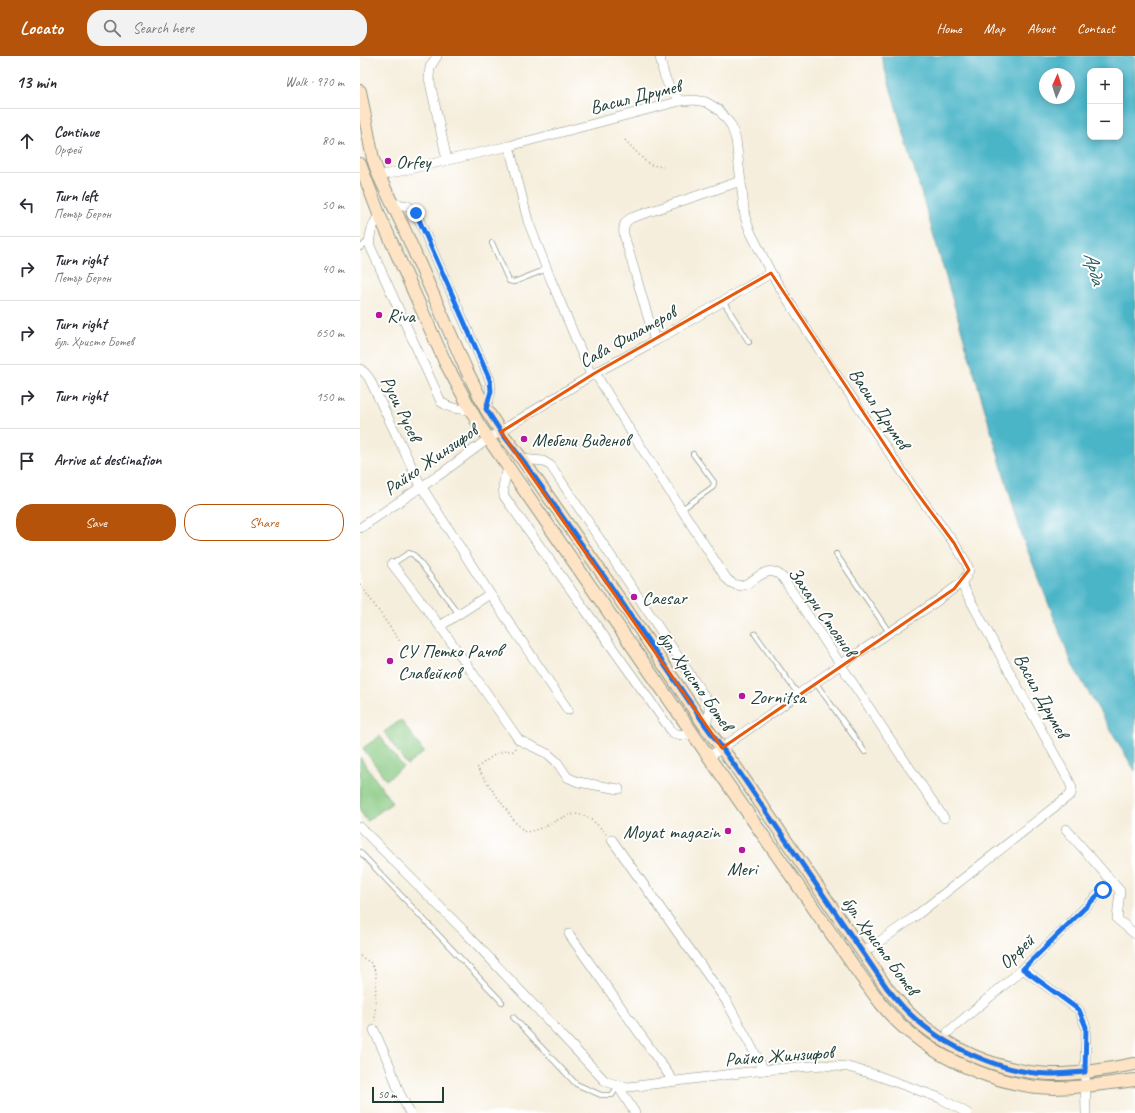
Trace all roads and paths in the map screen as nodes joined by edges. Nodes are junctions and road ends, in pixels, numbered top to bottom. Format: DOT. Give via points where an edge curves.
graph roads {
  1 [pos="437,56"];
  2 [pos="660,56"];
  3 [pos="360,91"];
  4 [pos="680,101"];
  5 [pos="624,140"];
  6 [pos="509,146"];
  7 [pos="447,160"];
  8 [pos="360,164"];
  9 [pos="663,167"];
  10 [pos="379,176"];
  11 [pos="741,181"];
  12 [pos="392,203"];
  13 [pos="379,214"];
  14 [pos="369,240"];
  15 [pos="492,243"];
  16 [pos="360,248"];
  17 [pos="547,269"];
  18 [pos="771,273"];
  19 [pos="723,301"];
  20 [pos="655,341"];
  21 [pos="749,342"];
  22 [pos="360,369"];
  23 [pos="593,374"];
  24 [pos="486,409"];
  25 [pos="470,410"];
  26 [pos="501,432"];
  27 [pos="488,439"];
  28 [pos="694,454"];
  29 [pos="522,459"];
  30 [pos="508,468"];
  31 [pos="421,486"];
  32 [pos="682,509"];
  33 [pos="360,528"];
  34 [pos="836,554"];
  35 [pos="392,564"];
  36 [pos="961,583"];
  37 [pos="360,584"];
  38 [pos="490,594"];
  39 [pos="458,614"];
  40 [pos="440,626"];
  41 [pos="889,632"];
  42 [pos="755,634"];
  43 [pos="401,643"];
  44 [pos="840,665"];
  45 [pos="815,682"];
  46 [pos="798,694"];
  47 [pos="568,710"];
  48 [pos="706,726"];
  49 [pos="693,734"];
  50 [pos="523,742"];
  51 [pos="722,748"];
  52 [pos="865,752"];
  53 [pos="709,757"];
  54 [pos="620,789"];
  55 [pos="944,818"];
  56 [pos="360,826"];
  57 [pos="1066,829"];
  58 [pos="612,840"];
  59 [pos="360,852"];
  60 [pos="1103,890"];
  61 [pos="569,934"];
  62 [pos="1135,934"];
  63 [pos="863,953"];
  64 [pos="360,956"];
  65 [pos="1023,969"];
  66 [pos="502,1002"];
  67 [pos="513,1018"];
  68 [pos="374,1030"];
  69 [pos="948,1032"];
  70 [pos="1135,1065"];
  71 [pos="764,1070"];
  72 [pos="1085,1072"];
  73 [pos="1135,1080"];
  74 [pos="674,1082"];
  75 [pos="614,1085"];
  76 [pos="1086,1087"];
  77 [pos="410,1113"];
  78 [pos="635,1113"];
  79 [pos="967,1113"];
  80 [pos="1086,1113"];
  1 -- 7 [label="street" via="430,67 429,78"];
  2 -- 4 [label="street" via="667,83"];
  3 -- 10 [label="main road, бул. Христо Ботев" via="373,159"];
  4 -- 6 [label="street, Васил Друмев"];
  4 -- 11 [label="street, Васил Друмев" via="706,102 725,117 736,140"];
  5 -- 9 [label="path" via="645,161"];
  6 -- 7 [label="street, Васил Друмев"];
  6 -- 17 [label="street, Захари Стоянов" via="528,220"];
  7 -- 10 [label="street, Васил Друмев"];
  8 -- 13 [label="main road, бул. Христо Ботев"];
  10 -- 12 [label="main road, бул. Христо Ботев"];
  11 -- 18 [label="street, Васил Друмев" via="745,217"];
  11 -- 20 [label="street" via="626,221 624,235"];
  12 -- 24 [label="main road, бул. Христо Ботев"];
  12 -- 24 [label="street" via="408,206 416,213 490,380 491,391"];
  13 -- 14 [label="street"];
  13 -- 25 [label="main road, бул. Христо Ботев" via="445,362"];
  14 -- 16 [label="lane"];
  14 -- 25 [label="street" via="442,402 454,409"];
  15 -- 17 [label="lane" via="509,281 514,282"];
  17 -- 23 [label="street, Захари Стоянов"];
  18 -- 19 [label="street, Сава Филатеров"];
  18 -- 36 [label="street, Васил Друмев" via="819,349 966,562 969,570"];
  19 -- 20 [label="street, Сава Филатеров"];
  19 -- 21 [label="lane"];
  20 -- 23 [label="street, Сава Филатеров"];
  22 -- 31 [label="street, Руси Русев" via="369,378"];
  23 -- 26 [label="street, Сава Филатеров"];
  23 -- 32 [label="street, Захари Стоянов"];
  24 -- 26 [label="main road, бул. Христо Ботев"];
  25 -- 27 [label="main road, бул. Христо Ботев"];
  26 -- 27 [label="street, Райко Жинзифов"];
  26 -- 29 [label="main road, бул. Христо Ботев"];
  27 -- 30 [label="main road, бул. Христо Ботев"];
  27 -- 31 [label="street, Райко Жинзифов"];
  28 -- 32 [label="lane" via="714,482 713,487"];
  29 -- 48 [label="main road, бул. Христо Ботев"];
  29 -- 48 [label="street" via="543,461 551,466 709,703"];
  30 -- 49 [label="main road, бул. Христо Ботев"];
  30 -- 49 [label="street" via="502,486 504,496 672,733"];
  31 -- 33 [label="street, Райко Жинзифов"];
  31 -- 38 [label="street, Руси Русев"];
  32 -- 44 [label="street, Захари Стоянов" via="731,584 743,586 766,572 778,572"];
  34 -- 41 [label="lane"];
  35 -- 39 [label="lane" via="409,554 414,555"];
  35 -- 40 [label="street"];
  36 -- 41 [label="street"];
  36 -- 63 [label="street, Васил Друмев" via="1072,788 1070,794 913,918"];
  37 -- 43 [label="path"];
  38 -- 39 [label="street"];
  38 -- 47 [label="street, Руси Русев"];
  39 -- 40 [label="street"];
  40 -- 50 [label="street" via="519,740"];
  41 -- 44 [label="street"];
  42 -- 46 [label="lane"];
  44 -- 45 [label="street"];
  44 -- 55 [label="street, Захари Стоянов"];
  45 -- 46 [label="street"];
  45 -- 52 [label="lane"];
  46 -- 51 [label="street"];
  48 -- 51 [label="main road, бул. Христо Ботев"];
  49 -- 53 [label="main road, бул. Христо Ботев"];
  50 -- 54 [label="street" via="548,754 567,777 578,782"];
  50 -- 58 [label="path" via="513,751 506,750 477,768 515,822 525,832 567,815 584,815 597,823"];
  51 -- 53 [label="street"];
  51 -- 63 [label="main road, бул. Христо Ботев"];
  53 -- 76 [label="main road, бул. Христо Ботев" via="878,1000 909,1032 941,1055 979,1073 1022,1084 1053,1088"];
  56 -- 75 [label="street" via="604,1080"];
  57 -- 62 [label="street" via="1120,891 1117,919"];
  58 -- 71 [label="street" via="727,1002"];
  59 -- 66 [label="lane"];
  60 -- 65 [label="street, Орфей"];
  61 -- 74 [label="street"];
  63 -- 72 [label="main road, бул. Христо Ботев" via="887,988 909,1013 940,1038 972,1055 999,1065 1048,1074"];
  64 -- 68 [label="path" via="371,963 376,973"];
  65 -- 69 [label="street, Орфей"];
  65 -- 72 [label="street" via="1079,1010 1086,1027"];
  67 -- 75 [label="lane" via="576,1084 601,1095 612,1095"];
  68 -- 77 [label="street"];
  70 -- 72 [label="main road, бул. Христо Ботев"];
  71 -- 74 [label="street, Райко Жинзифов"];
  71 -- 79 [label="street, Райко Жинзифов" via="823,1065 848,1067 940,1098"];
  72 -- 76 [label="street"];
  73 -- 76 [label="main road, бул. Христо Ботев"];
  74 -- 75 [label="street, Райко Жинзифов" via="629,1087"];
  75 -- 78 [label="street"];
  76 -- 80 [label="street"];
}
